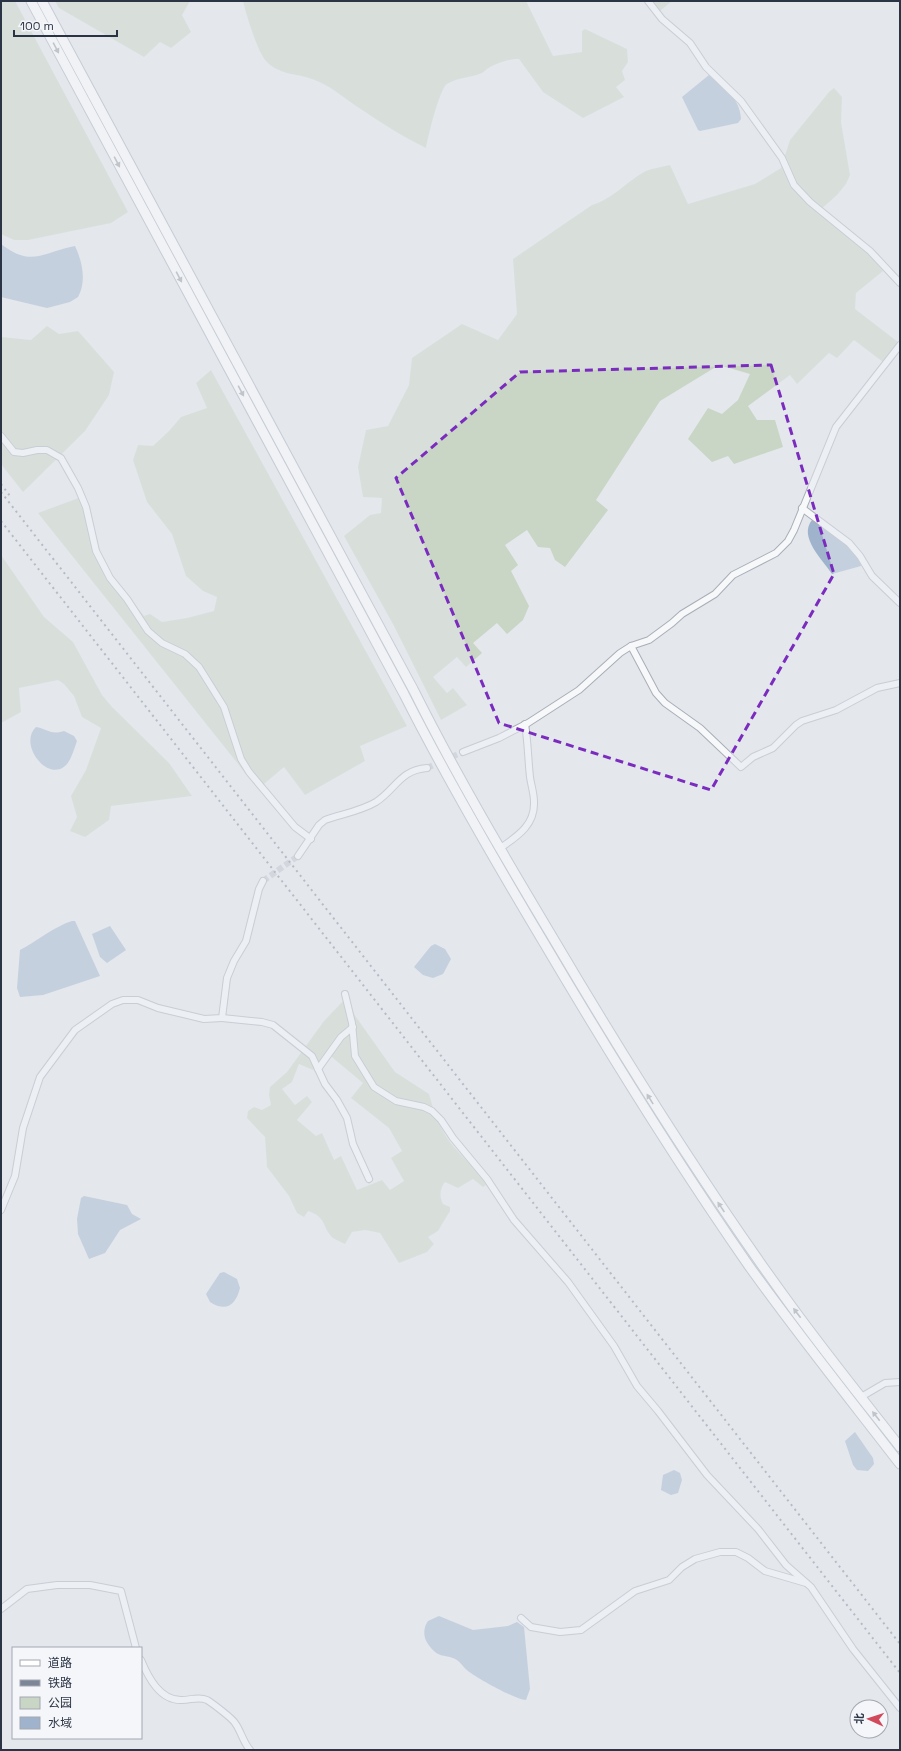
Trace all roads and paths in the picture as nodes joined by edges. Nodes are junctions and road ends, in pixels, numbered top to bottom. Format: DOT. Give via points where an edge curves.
graph roads {
  1 [pos="31,1"];
  2 [pos="42,1"];
  3 [pos="648,1"];
  4 [pos="900,283"];
  5 [pos="900,345"];
  6 [pos="1,436"];
  7 [pos="802,508"];
  8 [pos="900,603"];
  9 [pos="631,646"];
  10 [pos="900,683"];
  11 [pos="525,724"];
  12 [pos="463,752"];
  13 [pos="427,768"];
  14 [pos="311,839"];
  15 [pos="499,848"];
  16 [pos="298,856"];
  17 [pos="263,881"];
  18 [pos="345,994"];
  19 [pos="222,1018"];
  20 [pos="353,1027"];
  21 [pos="318,1069"];
  22 [pos="369,1179"];
  23 [pos="1,1210"];
  24 [pos="900,1382"];
  25 [pos="861,1397"];
  26 [pos="900,1447"];
  27 [pos="900,1464"];
  28 [pos="807,1583"];
  29 [pos="1,1609"];
  30 [pos="521,1618"];
  31 [pos="136,1647"];
  32 [pos="142,1662"];
  33 [pos="900,1708"];
  34 [pos="250,1750"];
  1 -- 27 [label="main road, one-way" via="445,773 515,897 625,1080 714,1215 785,1316"];
  2 -- 15 [label="main road"];
  3 -- 4 [label="street" via="662,19 690,43 706,67 741,101 782,158 794,185 810,202 870,252"];
  5 -- 7 [label="street" via="836,427"];
  6 -- 14 [label="street" via="14,452 47,450 61,458 86,507 96,551 110,578 148,631 185,654 199,667 224,707 241,759 249,772 295,827"];
  7 -- 8 [label="street" via="849,543 872,576"];
  7 -- 9 [label="street" via="788,541 776,553 733,575 715,594 682,614 672,624 649,640"];
  9 -- 10 [label="street" via="656,693 665,703 700,728 741,767 753,757 773,748 796,724 836,710 877,688"];
  9 -- 11 [label="street" via="579,690"];
  11 -- 12 [label="street" via="499,738"];
  11 -- 15 [label="street" via="534,808 531,820 524,830"];
  13 -- 14 [label="street" via="415,769 406,774 375,802 325,820"];
  14 -- 16 [label="street"];
  25 -- 15 [label="main road, one-way" via="794,1309 689,1159 619,1050"];
  17 -- 19 [label="street" via="246,941 227,978"];
  18 -- 20 [label="street"];
  19 -- 21 [label="street" via="273,1025 312,1056"];
  19 -- 23 [label="street" via="204,1018 158,1008 138,1000 123,1000 112,1004 74,1030 40,1078 23,1128 15,1176"];
  20 -- 21 [label="street" via="341,1037"];
  20 -- 28 [label="street" via="355,1056 374,1087 396,1101 420,1106 437,1116 488,1179 514,1220 568,1282 614,1346 637,1386 686,1450 758,1529 786,1565"];
  21 -- 22 [label="street" via="347,1118 353,1144"];
  24 -- 25 [label="street" via="885,1383"];
  26 -- 25 [label="main road, one-way"];
  28 -- 30 [label="street" via="765,1571 736,1552 720,1552 695,1559 669,1580 635,1591 581,1630 560,1632 531,1626"];
  28 -- 33 [label="street" via="853,1649"];
  29 -- 31 [label="street" via="27,1589 62,1584 90,1585 121,1591"];
  32 -- 34 [label="street" via="150,1679 164,1694 181,1700 205,1700 230,1717"];
}
